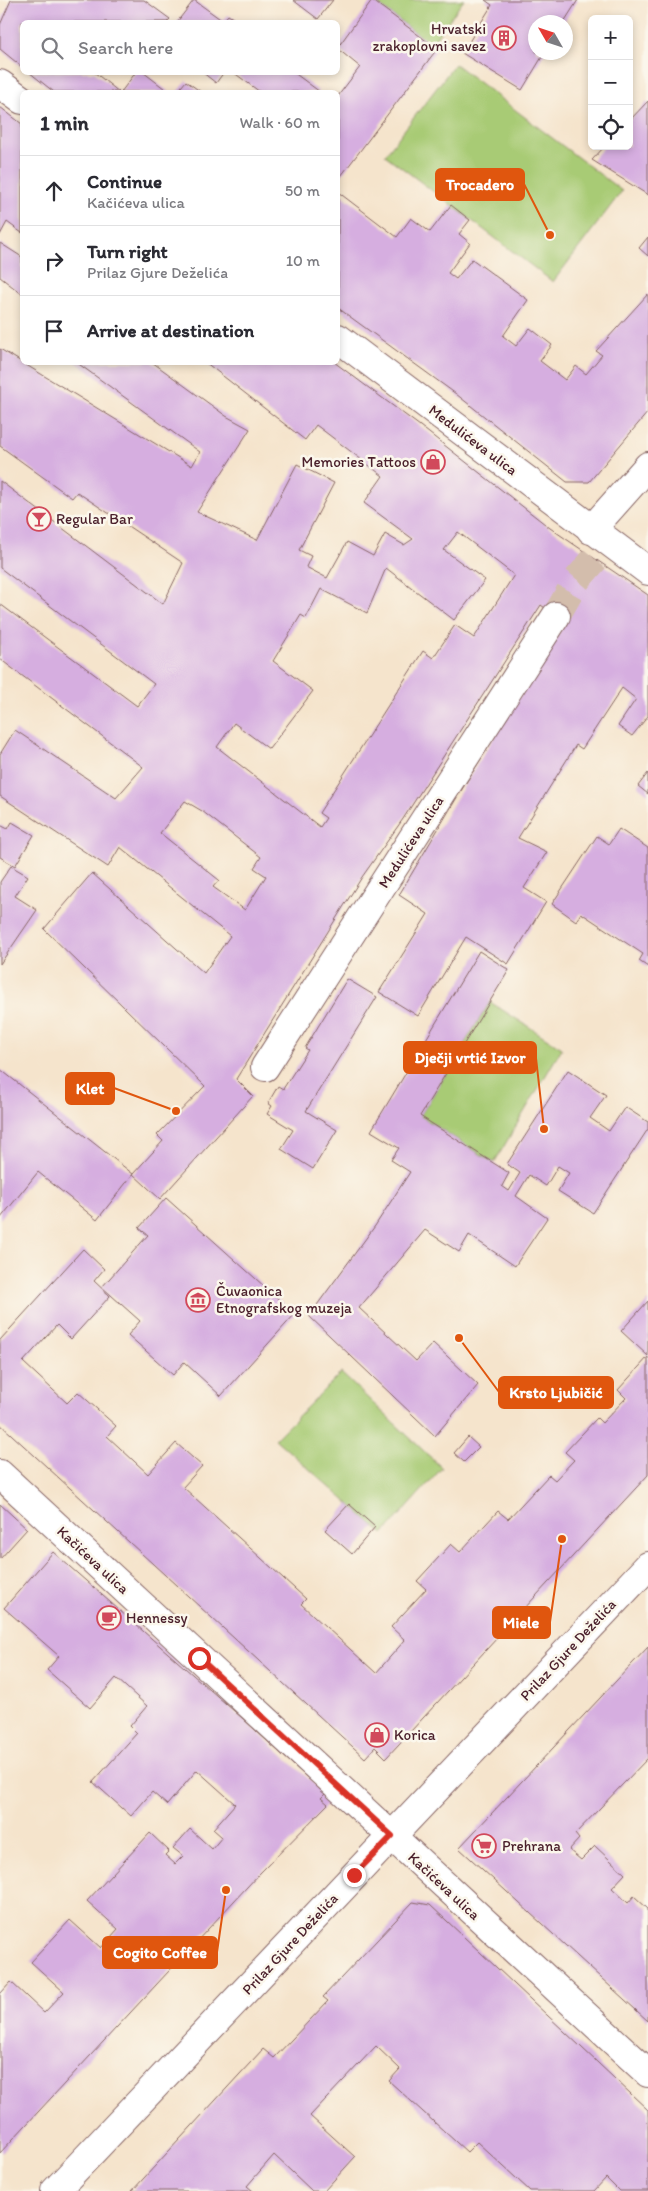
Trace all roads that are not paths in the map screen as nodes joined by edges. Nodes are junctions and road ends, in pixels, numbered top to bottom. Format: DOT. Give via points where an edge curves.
graph roads {
  1 [pos="0,84"];
  2 [pos="20,99"];
  3 [pos="340,340"];
  4 [pos="648,466"];
  5 [pos="598,544"];
  6 [pos="648,571"];
  7 [pos="556,616"];
  8 [pos="265,1068"];
  9 [pos="0,1474"];
  10 [pos="648,1566"];
  11 [pos="392,1836"];
  12 [pos="648,2073"];
  13 [pos="55,2191"];
  1 -- 2 [label="street"];
  3 -- 5 [label="street, Medulićeva ulica"];
  4 -- 5 [label="street"];
  5 -- 6 [label="street, Medulićeva ulica"];
  7 -- 8 [label="street, Medulićeva ulica"];
  9 -- 11 [label="street, Kačićeva ulica"];
  10 -- 11 [label="street, Prilaz Gjure Deželića"];
  11 -- 12 [label="street, Kačićeva ulica"];
  11 -- 13 [label="street, Prilaz Gjure Deželića"];
}
